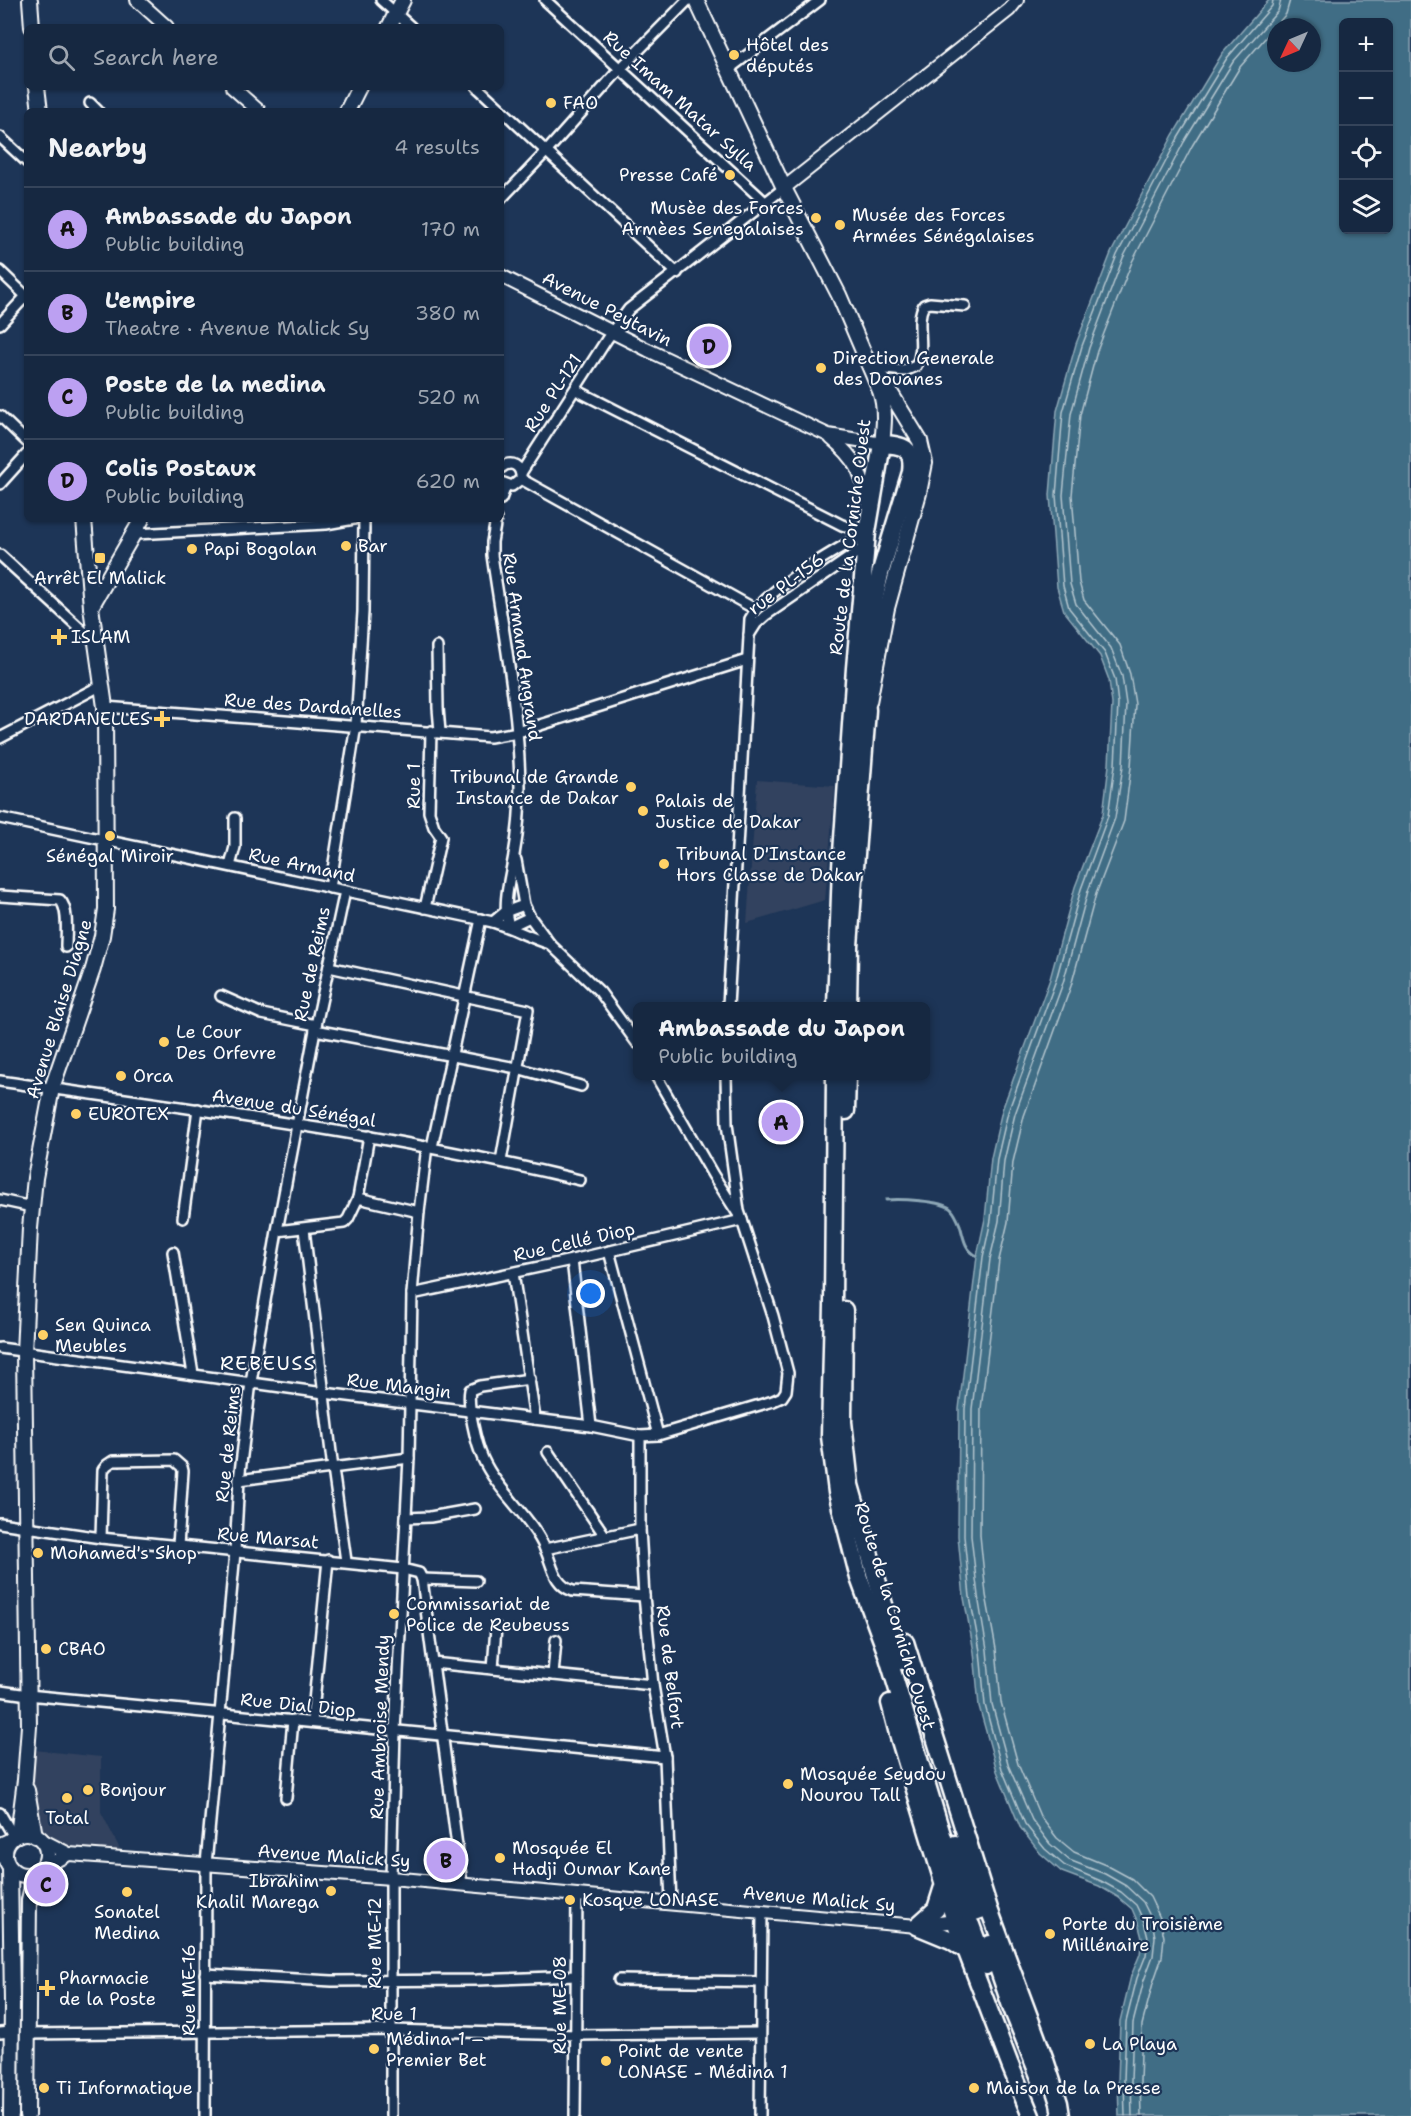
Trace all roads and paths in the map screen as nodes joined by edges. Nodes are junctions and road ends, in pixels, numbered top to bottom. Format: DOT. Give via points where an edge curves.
graph roads {
  1 [pos="30,0"];
  2 [pos="381,0"];
  3 [pos="403,0"];
  4 [pos="545,0"];
  5 [pos="688,0"];
  6 [pos="696,0"];
  7 [pos="820,0"];
  8 [pos="1017,0"];
  9 [pos="142,1"];
  10 [pos="396,13"];
  11 [pos="32,24"];
  12 [pos="164,24"];
  13 [pos="390,24"];
  14 [pos="408,24"];
  15 [pos="620,69"];
  16 [pos="729,69"];
  17 [pos="37,90"];
  18 [pos="235,90"];
  19 [pos="358,90"];
  20 [pos="480,90"];
  21 [pos="90,103"];
  22 [pos="40,108"];
  23 [pos="95,108"];
  24 [pos="256,108"];
  25 [pos="348,108"];
  26 [pos="500,108"];
  27 [pos="504,112"];
  28 [pos="0,137"];
  29 [pos="547,151"];
  30 [pos="24,159"];
  31 [pos="784,188"];
  32 [pos="504,196"];
  33 [pos="766,202"];
  34 [pos="0,272"];
  35 [pos="677,273"];
  36 [pos="504,277"];
  37 [pos="24,293"];
  38 [pos="24,299"];
  39 [pos="965,306"];
  40 [pos="0,324"];
  41 [pos="613,331"];
  42 [pos="857,339"];
  43 [pos="876,368"];
  44 [pos="576,390"];
  45 [pos="0,416"];
  46 [pos="828,435"];
  47 [pos="24,439"];
  48 [pos="882,444"];
  49 [pos="24,457"];
  50 [pos="504,466"];
  51 [pos="521,476"];
  52 [pos="0,484"];
  53 [pos="504,484"];
  54 [pos="84,522"];
  55 [pos="141,522"];
  56 [pos="337,522"];
  57 [pos="363,522"];
  58 [pos="495,522"];
  59 [pos="868,529"];
  60 [pos="135,534"];
  61 [pos="0,555"];
  62 [pos="91,607"];
  63 [pos="755,609"];
  64 [pos="748,637"];
  65 [pos="96,643"];
  66 [pos="437,647"];
  67 [pos="747,660"];
  68 [pos="102,685"];
  69 [pos="105,707"];
  70 [pos="867,710"];
  71 [pos="356,725"];
  72 [pos="436,731"];
  73 [pos="518,732"];
  74 [pos="0,738"];
  75 [pos="235,818"];
  76 [pos="0,819"];
  77 [pos="105,840"];
  78 [pos="515,852"];
  79 [pos="230,867"];
  80 [pos="330,888"];
  81 [pos="345,891"];
  82 [pos="0,896"];
  83 [pos="524,905"];
  84 [pos="425,908"];
  85 [pos="505,912"];
  86 [pos="530,917"];
  87 [pos="481,919"];
  88 [pos="493,922"];
  89 [pos="509,927"];
  90 [pos="550,944"];
  91 [pos="66,947"];
  92 [pos="329,967"];
  93 [pos="221,996"];
  94 [pos="464,996"];
  95 [pos="728,1002"];
  96 [pos="836,1002"];
  97 [pos="848,1002"];
  98 [pos="316,1027"];
  99 [pos="633,1037"];
  100 [pos="451,1056"];
  101 [pos="518,1068"];
  102 [pos="658,1080"];
  103 [pos="726,1080"];
  104 [pos="835,1080"];
  105 [pos="847,1080"];
  106 [pos="0,1081"];
  107 [pos="581,1086"];
  108 [pos="52,1088"];
  109 [pos="198,1109"];
  110 [pos="298,1124"];
  111 [pos="369,1136"];
  112 [pos="429,1147"];
  113 [pos="501,1161"];
  114 [pos="580,1180"];
  115 [pos="358,1198"];
  116 [pos="0,1200"];
  117 [pos="32,1207"];
  118 [pos="418,1212"];
  119 [pos="183,1218"];
  120 [pos="742,1220"];
  121 [pos="304,1229"];
  122 [pos="277,1231"];
  123 [pos="609,1251"];
  124 [pos="173,1252"];
  125 [pos="572,1260"];
  126 [pos="513,1273"];
  127 [pos="412,1294"];
  128 [pos="0,1348"];
  129 [pos="24,1352"];
  130 [pos="193,1374"];
  131 [pos="530,1379"];
  132 [pos="252,1382"];
  133 [pos="324,1393"];
  134 [pos="411,1403"];
  135 [pos="472,1412"];
  136 [pos="534,1419"];
  137 [pos="591,1426"];
  138 [pos="658,1435"];
  139 [pos="640,1436"];
  140 [pos="548,1452"];
  141 [pos="409,1458"];
  142 [pos="333,1469"];
  143 [pos="239,1480"];
  144 [pos="475,1509"];
  145 [pos="406,1518"];
  146 [pos="0,1523"];
  147 [pos="27,1528"];
  148 [pos="640,1529"];
  149 [pos="605,1536"];
  150 [pos="101,1538"];
  151 [pos="178,1546"];
  152 [pos="545,1549"];
  153 [pos="235,1552"];
  154 [pos="328,1560"];
  155 [pos="346,1561"];
  156 [pos="403,1569"];
  157 [pos="422,1579"];
  158 [pos="476,1581"];
  159 [pos="644,1596"];
  160 [pos="496,1627"];
  161 [pos="556,1641"];
  162 [pos="887,1654"];
  163 [pos="433,1663"];
  164 [pos="493,1669"];
  165 [pos="553,1675"];
  166 [pos="653,1685"];
  167 [pos="0,1691"];
  168 [pos="28,1695"];
  169 [pos="220,1713"];
  170 [pos="293,1720"];
  171 [pos="312,1722"];
  172 [pos="396,1731"];
  173 [pos="443,1736"];
  174 [pos="665,1757"];
  175 [pos="25,1780"];
  176 [pos="286,1798"];
  177 [pos="0,1813"];
  178 [pos="38,1837"];
  179 [pos="11,1839"];
  180 [pos="69,1854"];
  181 [pos="206,1864"];
  182 [pos="6,1865"];
  183 [pos="39,1871"];
  184 [pos="391,1878"];
  185 [pos="462,1884"];
  186 [pos="944,1887"];
  187 [pos="577,1894"];
  188 [pos="670,1903"];
  189 [pos="762,1911"];
  190 [pos="973,1915"];
  191 [pos="916,1926"];
  192 [pos="966,1950"];
  193 [pos="206,1974"];
  194 [pos="576,1976"];
  195 [pos="391,1980"];
  196 [pos="619,1980"];
  197 [pos="761,1982"];
  198 [pos="391,2030"];
  199 [pos="5,2032"];
  200 [pos="205,2033"];
  201 [pos="760,2033"];
  202 [pos="27,2034"];
  203 [pos="576,2035"];
  204 [pos="11,2116"];
  205 [pos="27,2116"];
  206 [pos="205,2116"];
  207 [pos="391,2116"];
  208 [pos="575,2116"];
  209 [pos="760,2116"];
  210 [pos="1031,2116"];
  211 [pos="1042,2116"];
  212 [pos="1055,2116"];
  213 [pos="1061,2116"];
  1 -- 11 [label="main road"];
  2 -- 10 [label="street"];
  3 -- 10 [label="main road"];
  4 -- 15 [label="street, Rue Imam Matar Sylla"];
  5 -- 15 [label="street"];
  6 -- 16 [label="main road"];
  7 -- 16 [label="street"];
  8 -- 31 [label="main road"];
  9 -- 12 [label="main road"];
  10 -- 13 [label="main road"];
  10 -- 14 [label="street"];
  15 -- 29 [label="street"];
  15 -- 33 [label="street, Rue Imam Matar Sylla"];
  16 -- 31 [label="main road"];
  17 -- 22 [label="main road"];
  18 -- 24 [label="main road"];
  19 -- 25 [label="main road"];
  20 -- 26 [label="street"];
  21 -- 23 [label="street"];
  27 -- 29 [label="street"];
  28 -- 30 [label="street"];
  29 -- 32 [label="street"];
  29 -- 35 [label="street"];
  31 -- 33 [label="street, Rue PL-121"];
  31 -- 42 [label="main road"];
  33 -- 35 [label="street, Rue PL-121"];
  34 -- 37 [label="street"];
  35 -- 41 [label="street, Rue PL-121" via="629,309"];
  36 -- 41 [label="main road, Avenue Peytavin"];
  38 -- 40 [label="street"];
  39 -- 43 [label="street" via="924,305 921,352 915,366 904,371"];
  41 -- 44 [label="street, Rue PL-121"];
  41 -- 46 [label="main road, Avenue Peytavin"];
  42 -- 43 [label="main road"];
  42 -- 48 [label="main road, Route de la Corniche Ouest" via="883,400"];
  43 -- 70 [label="main road" via="920,441 925,463 887,608"];
  44 -- 51 [label="street, Rue PL-121"];
  44 -- 59 [label="street" via="842,525"];
  45 -- 47 [label="street"];
  46 -- 48 [label="main road"];
  46 -- 59 [label="main road" via="847,451 861,474"];
  48 -- 59 [label="highway, Route de la Corniche Ouest"];
  48 -- 70 [label="highway" via="903,447 912,463 880,574 868,636 863,676"];
  49 -- 52 [label="street"];
  50 -- 51 [label="street" via="514,464"];
  51 -- 53 [label="street" via="512,486"];
  51 -- 63 [label="street"];
  54 -- 62 [label="main road, Avenue Blaise Diagne"];
  55 -- 60 [label="main road"];
  56 -- 60 [label="street"];
  57 -- 71 [label="street, Rue de Reims" via="363,612"];
  58 -- 73 [label="street, Rue Armand Angrand" via="492,555"];
  59 -- 63 [label="street, rue PL-156" via="771,593"];
  59 -- 64 [label="street, rue PL-156" via="756,624"];
  59 -- 96 [label="highway, Route de la Corniche Ouest" via="841,867"];
  60 -- 62 [label="main road"];
  61 -- 65 [label="street"];
  62 -- 65 [label="main road, Avenue Blaise Diagne"];
  63 -- 64 [label="street, rue PL-156"];
  64 -- 67 [label="street"];
  65 -- 68 [label="main road, Avenue Blaise Diagne"];
  66 -- 72 [label="street, Rue 1"];
  67 -- 73 [label="street, Rue des Dardanelles"];
  67 -- 95 [label="street"];
  68 -- 69 [label="main road, Avenue Blaise Diagne"];
  68 -- 74 [label="street"];
  69 -- 71 [label="street, Rue des Dardanelles"];
  69 -- 77 [label="main road, Avenue Blaise Diagne"];
  70 -- 97 [label="highway"];
  71 -- 72 [label="street, Rue des Dardanelles"];
  71 -- 80 [label="street, Rue de Reims"];
  72 -- 73 [label="street, Rue des Dardanelles" via="490,737"];
  72 -- 84 [label="street, Rue 1" via="429,812 441,837"];
  73 -- 78 [label="street, Rue Armand Angrand" via="520,793"];
  75 -- 79 [label="street"];
  76 -- 77 [label="street, Rue Armand"];
  77 -- 79 [label="street, Rue Armand"];
  77 -- 108 [label="main road, Avenue Blaise Diagne" via="106,909 102,936"];
  78 -- 83 [label="street, Rue Armand Angrand"];
  78 -- 85 [label="street, Rue Armand Angrand"];
  79 -- 80 [label="street, Rue Armand"];
  80 -- 81 [label="street, Rue Armand"];
  81 -- 84 [label="street, Rue Armand"];
  81 -- 92 [label="street, Rue de Reims"];
  82 -- 91 [label="street" via="60,900 64,904"];
  83 -- 85 [label="street"];
  83 -- 86 [label="street, Rue Armand Angrand"];
  84 -- 87 [label="street, Rue Armand"];
  85 -- 88 [label="street"];
  85 -- 89 [label="street, Rue Armand Angrand"];
  86 -- 89 [label="street"];
  86 -- 90 [label="street, Rue Armand Angrand"];
  87 -- 88 [label="street, Rue Armand"];
  87 -- 94 [label="street, Rue Ambroise Mendy"];
  88 -- 89 [label="street, Rue Armand"];
  89 -- 90 [label="street, Rue Armand Angrand"];
  90 -- 99 [label="street, Rue Armand Angrand" via="600,992"];
  92 -- 94 [label="street"];
  92 -- 98 [label="street, Rue de Reims"];
  93 -- 98 [label="street" via="262,1014"];
  94 -- 100 [label="street, Rue Ambroise Mendy"];
  94 -- 101 [label="street" via="528,1010"];
  98 -- 100 [label="street"];
  98 -- 110 [label="street, Rue de Reims"];
  100 -- 101 [label="street"];
  100 -- 112 [label="street, Rue Ambroise Mendy"];
  101 -- 107 [label="street"];
  101 -- 113 [label="street"];
  102 -- 120 [label="street"];
  103 -- 120 [label="street" via="727,1124"];
  104 -- 162 [label="highway, Route de la Corniche Ouest" via="830,1436 837,1492 859,1578"];
  105 -- 190 [label="highway, Route de la Corniche Ouest" via="844,1432 850,1485"];
  106 -- 108 [label="street, Avenue du Sénégal"];
  108 -- 109 [label="street, Avenue du Sénégal"];
  108 -- 117 [label="main road, Avenue Blaise Diagne"];
  109 -- 110 [label="street, Avenue du Sénégal"];
  109 -- 119 [label="street"];
  110 -- 111 [label="street, Avenue du Sénégal"];
  110 -- 122 [label="street, Rue de Reims"];
  111 -- 112 [label="street, Avenue du Sénégal"];
  111 -- 115 [label="street"];
  112 -- 113 [label="street, Avenue du Sénégal"];
  112 -- 118 [label="street, Rue Ambroise Mendy"];
  113 -- 114 [label="street, Avenue du Sénégal"];
  115 -- 118 [label="street"];
  115 -- 121 [label="street" via="344,1223"];
  116 -- 117 [label="street"];
  117 -- 129 [label="main road, Avenue Blaise Diagne"];
  118 -- 127 [label="street, Rue Ambroise Mendy"];
  120 -- 123 [label="street, Rue Cellé Diop"];
  120 -- 138 [label="street, Rue Mangin" via="788,1373 786,1391 773,1401"];
  121 -- 122 [label="street"];
  121 -- 133 [label="street"];
  122 -- 132 [label="street, Rue de Reims"];
  123 -- 125 [label="street, Rue Cellé Diop"];
  123 -- 138 [label="street"];
  124 -- 130 [label="street"];
  125 -- 126 [label="street, Rue Cellé Diop"];
  125 -- 137 [label="street"];
  126 -- 127 [label="street, Rue Cellé Diop"];
  126 -- 131 [label="street"];
  127 -- 134 [label="street, Rue Ambroise Mendy"];
  128 -- 129 [label="street, Rue Mangin"];
  129 -- 130 [label="street, Rue Mangin"];
  129 -- 147 [label="main road, Avenue Blaise Diagne"];
  130 -- 132 [label="street, Rue Mangin"];
  131 -- 135 [label="street" via="473,1388 469,1395"];
  131 -- 136 [label="street"];
  132 -- 133 [label="street, Rue Mangin"];
  132 -- 143 [label="street, Rue de Reims"];
  133 -- 134 [label="street, Rue Mangin"];
  133 -- 142 [label="street"];
  134 -- 135 [label="street, Rue Mangin"];
  134 -- 141 [label="street, Rue Ambroise Mendy"];
  135 -- 136 [label="street, Rue Mangin"];
  135 -- 152 [label="street" via="483,1458"];
  136 -- 137 [label="street, Rue Mangin"];
  137 -- 139 [label="street, Rue Mangin"];
  138 -- 139 [label="street, Rue Mangin"];
  139 -- 148 [label="street, Rue de Belfort"];
  140 -- 149 [label="street"];
  141 -- 142 [label="street"];
  141 -- 145 [label="street, Rue Ambroise Mendy"];
  142 -- 143 [label="street"];
  142 -- 155 [label="street"];
  143 -- 153 [label="street, Rue de Reims"];
  144 -- 145 [label="street"];
  145 -- 156 [label="street, Rue Ambroise Mendy"];
  146 -- 147 [label="street, Rue Marsat"];
  147 -- 150 [label="street, Rue Marsat"];
  147 -- 168 [label="main road, Avenue Blaise Diagne"];
  148 -- 149 [label="street"];
  148 -- 159 [label="street, Rue de Belfort"];
  149 -- 152 [label="street"];
  150 -- 151 [label="street, Rue Marsat"];
  150 -- 151 [label="street" via="107,1465 113,1461 174,1460 183,1471"];
  151 -- 153 [label="street, Rue Marsat"];
  152 -- 159 [label="street" via="554,1575 567,1589"];
  153 -- 154 [label="street, Rue Marsat"];
  153 -- 169 [label="street, Rue de Reims"];
  154 -- 155 [label="street, Rue Marsat"];
  154 -- 171 [label="street"];
  155 -- 156 [label="street, Rue Marsat"];
  156 -- 157 [label="street, Rue Marsat" via="419,1573"];
  156 -- 172 [label="street, Rue Ambroise Mendy"];
  157 -- 158 [label="street"];
  157 -- 163 [label="street"];
  159 -- 166 [label="street, Rue de Belfort"];
  160 -- 164 [label="street"];
  161 -- 165 [label="street"];
  162 -- 186 [label="highway" via="893,1715"];
  162 -- 190 [label="highway, Route de la Corniche Ouest"];
  163 -- 164 [label="street"];
  163 -- 173 [label="street"];
  164 -- 165 [label="street"];
  165 -- 166 [label="street"];
  166 -- 174 [label="street, Rue de Belfort"];
  167 -- 168 [label="street, Rue Dial Diop"];
  168 -- 169 [label="street, Rue Dial Diop"];
  168 -- 175 [label="main road, Avenue Blaise Diagne"];
  169 -- 170 [label="street, Rue Dial Diop"];
  169 -- 181 [label="street, Rue de Reims"];
  170 -- 171 [label="street, Rue Dial Diop"];
  170 -- 176 [label="street"];
  171 -- 172 [label="street, Rue Dial Diop"];
  172 -- 173 [label="street, Rue Dial Diop"];
  172 -- 184 [label="street, Rue Ambroise Mendy"];
  173 -- 174 [label="street, Rue Dial Diop"];
  173 -- 185 [label="street"];
  174 -- 188 [label="street, Rue de Belfort"];
  175 -- 178 [label="main road, Avenue Blaise Diagne"];
  175 -- 179 [label="main road, Avenue Blaise Diagne"];
  177 -- 179 [label="street"];
  178 -- 179 [label="main road" via="24,1833"];
  178 -- 180 [label="main road, Avenue Malick Sy"];
  178 -- 183 [label="main road" via="47,1856"];
  179 -- 182 [label="main road" via="5,1852"];
  180 -- 181 [label="main road, Avenue Malick Sy"];
  180 -- 183 [label="main road"];
  181 -- 184 [label="main road, Avenue Malick Sy"];
  181 -- 193 [label="street, Rue ME-16"];
  182 -- 183 [label="main road" via="22,1875"];
  182 -- 199 [label="main road" via="12,1990"];
  183 -- 202 [label="main road" via="29,1900"];
  184 -- 185 [label="main road, Avenue Malick Sy"];
  184 -- 195 [label="street, Rue ME-12"];
  185 -- 187 [label="main road, Avenue Malick Sy"];
  186 -- 190 [label="highway"];
  186 -- 191 [label="highway" via="936,1909"];
  187 -- 188 [label="main road, Avenue Malick Sy"];
  187 -- 194 [label="street, Rue ME-08"];
  188 -- 189 [label="main road, Avenue Malick Sy"];
  189 -- 191 [label="main road, Avenue Malick Sy"];
  189 -- 197 [label="street"];
  190 -- 191 [label="main road, Avenue Malick Sy"];
  190 -- 192 [label="highway"];
  190 -- 211 [label="highway, Route de la Corniche Ouest" via="1025,2076"];
  190 -- 212 [label="highway, Route de la Corniche Ouest"];
  190 -- 213 [label="highway" via="1044,2060"];
  191 -- 192 [label="highway"];
  192 -- 210 [label="highway"];
  193 -- 195 [label="street"];
  193 -- 200 [label="street, Rue ME-16"];
  194 -- 195 [label="street"];
  194 -- 203 [label="street, Rue ME-08"];
  195 -- 198 [label="street, Rue ME-12"];
  196 -- 197 [label="street"];
  197 -- 201 [label="street"];
  198 -- 200 [label="street, Rue 1"];
  198 -- 203 [label="street, Rue 1"];
  198 -- 207 [label="street, Rue ME-12"];
  199 -- 204 [label="main road"];
  200 -- 202 [label="street, Rue 1"];
  200 -- 206 [label="street, Rue ME-16"];
  201 -- 203 [label="street, Rue 1"];
  201 -- 209 [label="street"];
  202 -- 205 [label="main road"];
  203 -- 208 [label="street, Rue ME-08"];
}
